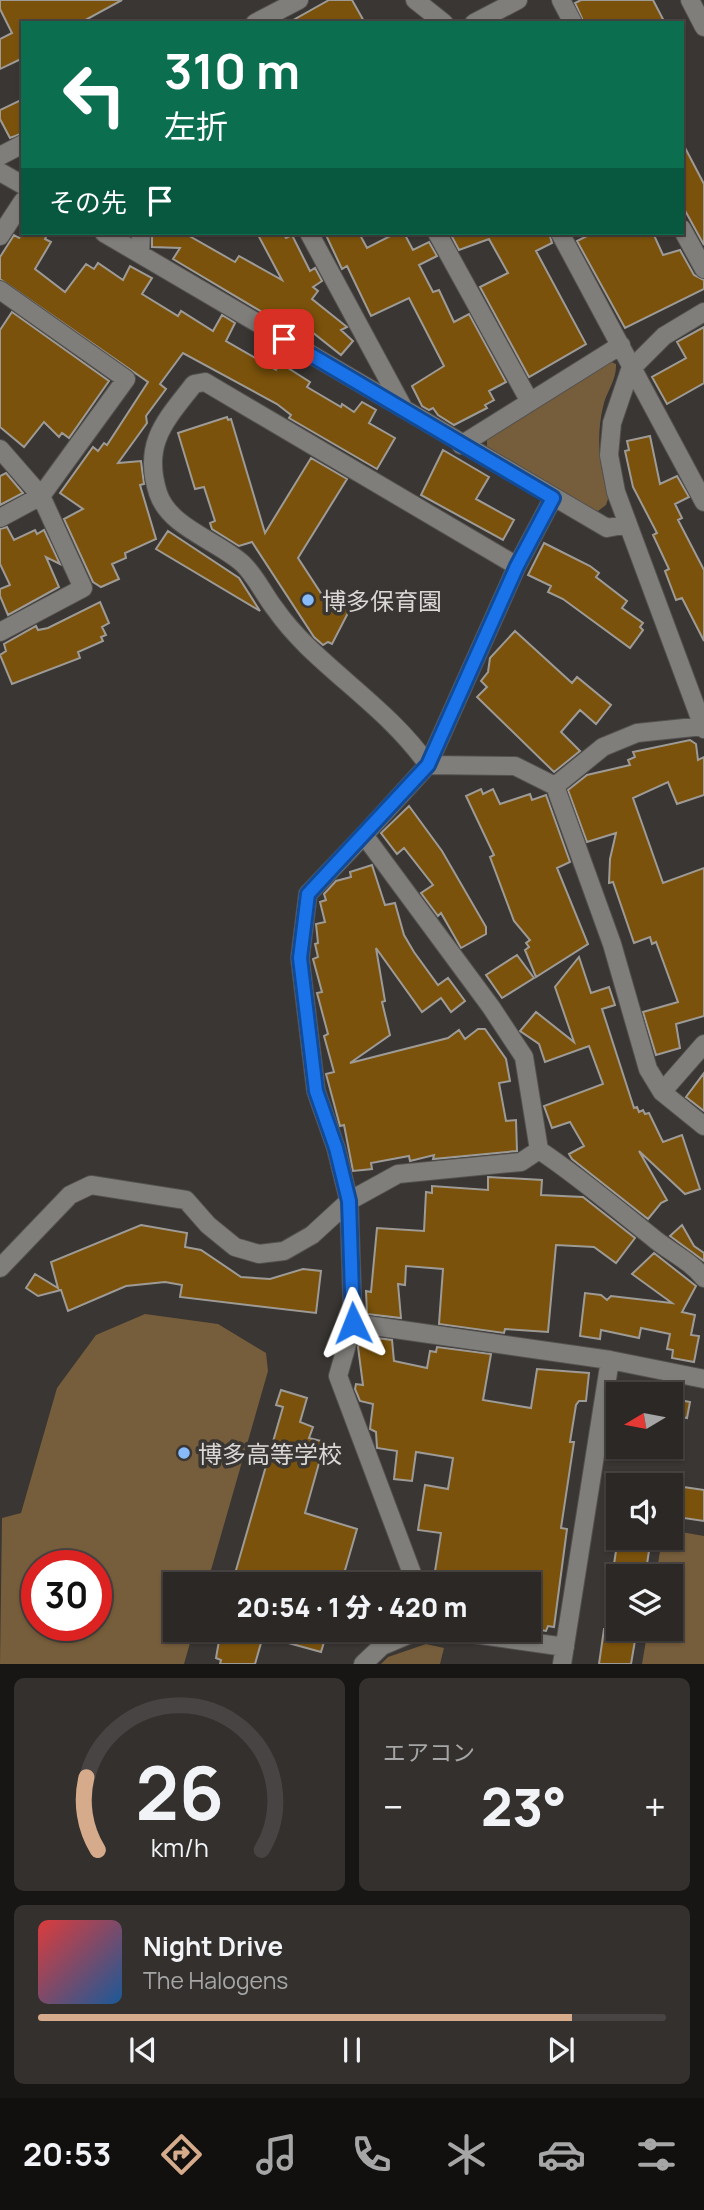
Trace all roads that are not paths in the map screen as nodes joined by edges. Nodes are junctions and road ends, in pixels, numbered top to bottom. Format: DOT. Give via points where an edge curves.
graph roads {
  1 [pos="299,0"];
  2 [pos="415,0"];
  3 [pos="518,0"];
  4 [pos="561,0"];
  5 [pos="690,0"];
  6 [pos="259,21"];
  7 [pos="441,21"];
  8 [pos="478,21"];
  9 [pos="572,21"];
  10 [pos="704,27"];
  11 [pos="21,145"];
  12 [pos="0,156"];
  13 [pos="0,172"];
  14 [pos="21,184"];
  15 [pos="21,204"];
  16 [pos="684,233"];
  17 [pos="107,235"];
  18 [pos="141,235"];
  19 [pos="310,235"];
  20 [pos="438,235"];
  21 [pos="561,235"];
  22 [pos="0,236"];
  23 [pos="140,254"];
  24 [pos="704,269"];
  25 [pos="0,290"];
  26 [pos="704,312"];
  27 [pos="621,345"];
  28 [pos="630,370"];
  29 [pos="530,401"];
  30 [pos="404,409"];
  31 [pos="461,445"];
  32 [pos="0,449"];
  33 [pos="41,496"];
  34 [pos="553,498"];
  35 [pos="704,502"];
  36 [pos="0,518"];
  37 [pos="628,524"];
  38 [pos="517,566"];
  39 [pos="0,632"];
  40 [pos="704,727"];
  41 [pos="428,765"];
  42 [pos="555,786"];
  43 [pos="364,835"];
  44 [pos="704,1044"];
  45 [pos="662,1092"];
  46 [pos="704,1126"];
  47 [pos="539,1150"];
  48 [pos="349,1201"];
  49 [pos="0,1268"];
  50 [pos="704,1278"];
  51 [pos="353,1323"];
  52 [pos="610,1360"];
  53 [pos="704,1379"];
  54 [pos="411,1572"];
  55 [pos="391,1642"];
  56 [pos="499,1642"];
  57 [pos="564,1656"];
  58 [pos="363,1664"];
  1 -- 6 [label="street"];
  2 -- 7 [label="street"];
  3 -- 8 [label="street"];
  4 -- 9 [label="street"];
  5 -- 10 [label="street"];
  11 -- 12 [label="street"];
  13 -- 14 [label="street"];
  15 -- 22 [label="street"];
  16 -- 24 [label="street"];
  17 -- 23 [label="street"];
  18 -- 23 [label="street"];
  19 -- 30 [label="street"];
  20 -- 29 [label="street"];
  21 -- 27 [label="street"];
  23 -- 30 [label="street"];
  25 -- 33 [label="street" via="126,379"];
  26 -- 28 [label="street" via="664,336"];
  27 -- 28 [label="street"];
  27 -- 29 [label="street"];
  28 -- 35 [label="street"];
  28 -- 37 [label="street" via="612,423 609,455"];
  29 -- 31 [label="street"];
  30 -- 31 [label="street"];
  31 -- 34 [label="street"];
  32 -- 33 [label="street"];
  33 -- 36 [label="street"];
  33 -- 39 [label="street" via="83,588"];
  34 -- 37 [label="street" via="607,528"];
  34 -- 38 [label="street"];
  37 -- 40 [label="street"];
  38 -- 41 [label="street"];
  38 -- 41 [label="street" via="205,382 194,384 157,432 152,452 158,492 167,511 241,563 307,646 387,717"];
  40 -- 42 [label="street" via="637,733 603,747"];
  41 -- 42 [label="street" via="515,766"];
  41 -- 43 [label="street"];
  42 -- 45 [label="street" via="612,944 648,1069"];
  43 -- 47 [label="street" via="524,1057"];
  43 -- 48 [label="street" via="308,894 300,958 316,1091"];
  44 -- 45 [label="street"];
  45 -- 46 [label="street"];
  47 -- 48 [label="street" via="521,1162 398,1174"];
  47 -- 50 [label="street" via="688,1260"];
  48 -- 49 [label="street" via="312,1235 284,1251 259,1254 235,1247 187,1200 91,1185 70,1195"];
  48 -- 51 [label="street"];
  51 -- 52 [label="street"];
  51 -- 54 [label="street" via="338,1377"];
  52 -- 53 [label="street"];
  52 -- 57 [label="street"];
  55 -- 58 [label="street"];
  56 -- 57 [label="street"];
}
